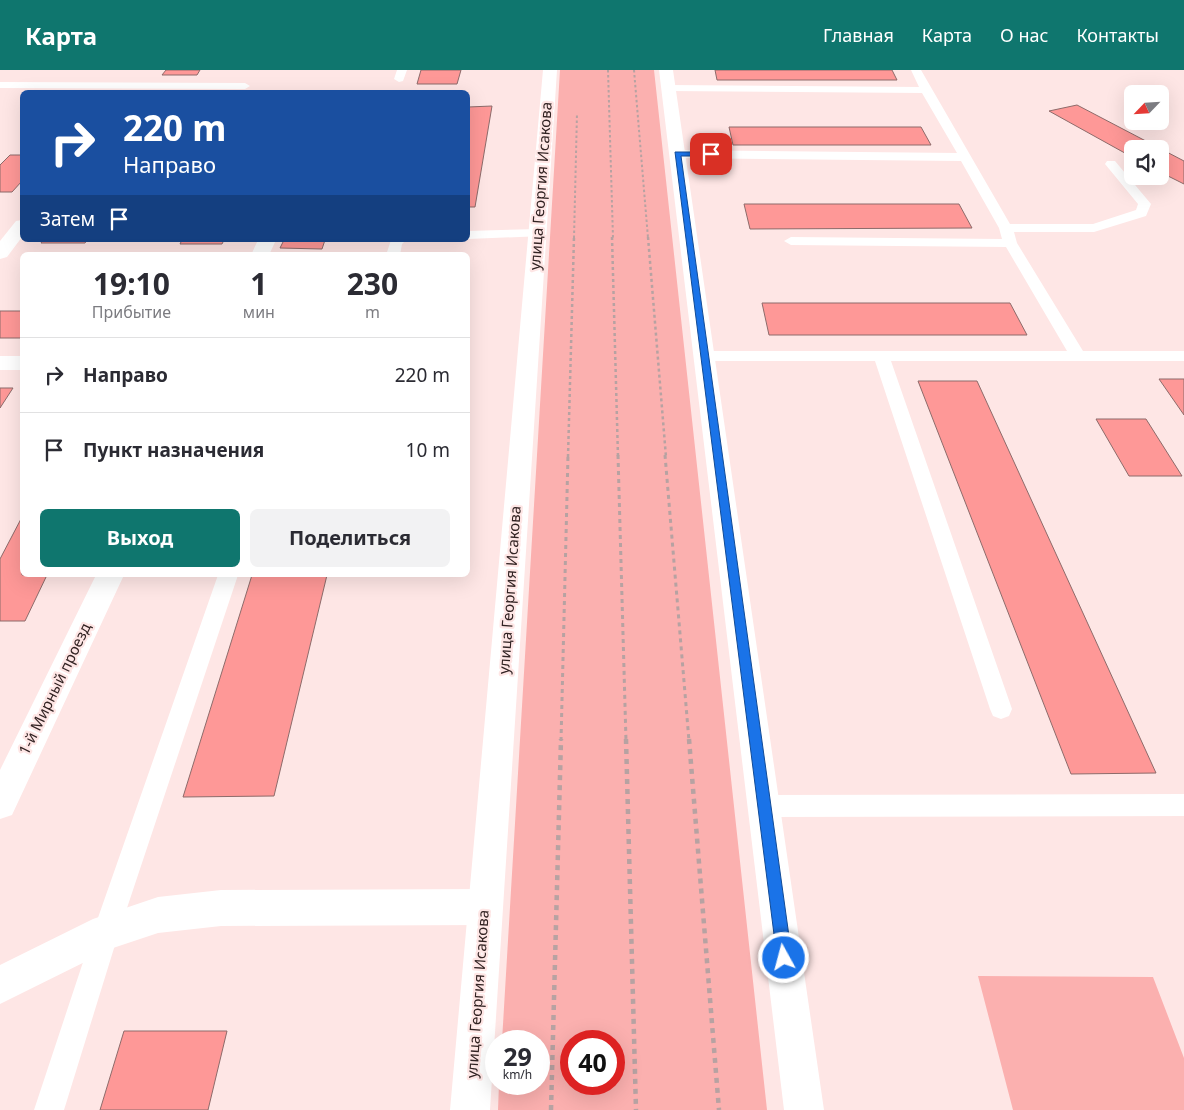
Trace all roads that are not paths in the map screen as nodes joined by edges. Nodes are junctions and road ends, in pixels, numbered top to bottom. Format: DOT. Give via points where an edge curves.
graph roads {
  1 [pos="550,70"];
  2 [pos="916,70"];
  3 [pos="667,79"];
  4 [pos="0,85"];
  5 [pos="245,86"];
  6 [pos="926,90"];
  7 [pos="678,154"];
  8 [pos="964,157"];
  9 [pos="1111,164"];
  10 [pos="20,228"];
  11 [pos="1006,228"];
  12 [pos="538,233"];
  13 [pos="470,235"];
  14 [pos="790,241"];
  15 [pos="1010,243"];
  16 [pos="0,253"];
  17 [pos="881,355"];
  18 [pos="704,356"];
  19 [pos="1078,356"];
  20 [pos="1184,356"];
  21 [pos="0,363"];
  22 [pos="20,363"];
  23 [pos="109,577"];
  24 [pos="227,577"];
  25 [pos="1001,710"];
  26 [pos="0,804"];
  27 [pos="1184,805"];
  28 [pos="765,806"];
  29 [pos="485,907"];
  30 [pos="106,932"];
  31 [pos="0,984"];
  32 [pos="49,1110"];
  33 [pos="470,1110"];
  34 [pos="804,1110"];
  1 -- 12 [label="street, улица Георгия Исакова"];
  2 -- 6 [label="lane"];
  3 -- 6 [label="lane"];
  3 -- 7 [label="street"];
  4 -- 5 [label="lane"];
  6 -- 8 [label="lane"];
  7 -- 8 [label="lane"];
  7 -- 18 [label="street"];
  8 -- 11 [label="lane"];
  9 -- 11 [label="lane" via="1145,204 1141,213 1094,228"];
  10 -- 16 [label="street"];
  11 -- 15 [label="lane"];
  12 -- 13 [label="lane"];
  12 -- 29 [label="street, улица Георгия Исакова"];
  14 -- 15 [label="lane"];
  15 -- 19 [label="lane"];
  17 -- 18 [label="lane"];
  17 -- 19 [label="lane"];
  17 -- 25 [label="lane"];
  18 -- 28 [label="street"];
  19 -- 20 [label="lane"];
  21 -- 22 [label="street"];
  23 -- 26 [label="street, 1-й Мирный проезд"];
  24 -- 30 [label="lane"];
  27 -- 28 [label="lane"];
  28 -- 34 [label="street"];
  29 -- 30 [label="street" via="221,908 158,915"];
  29 -- 33 [label="street, улица Георгия Исакова"];
  30 -- 31 [label="street"];
  30 -- 32 [label="lane"];
}
